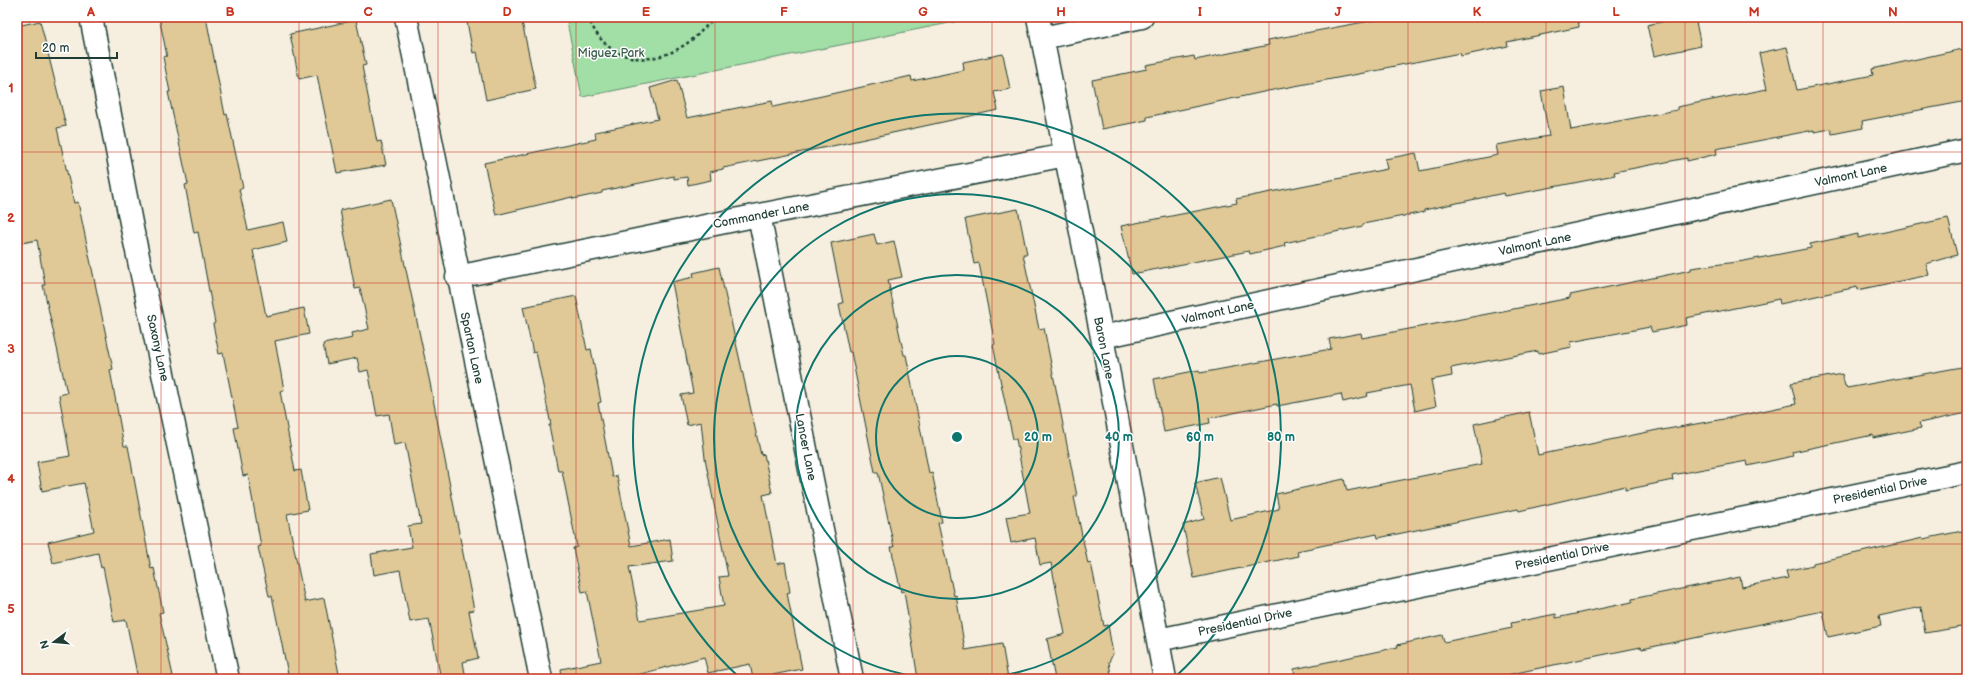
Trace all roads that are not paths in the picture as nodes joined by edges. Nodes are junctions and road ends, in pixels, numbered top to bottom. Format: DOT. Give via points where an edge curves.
graph roads {
  1 [pos="91,17"];
  2 [pos="406,17"];
  3 [pos="1038,17"];
  4 [pos="1142,17"];
  5 [pos="1042,38"];
  6 [pos="1967,150"];
  7 [pos="1066,155"];
  8 [pos="759,215"];
  9 [pos="457,277"];
  10 [pos="1102,337"];
  11 [pos="1967,472"];
  12 [pos="1158,640"];
  13 [pos="228,679"];
  14 [pos="540,679"];
  15 [pos="852,679"];
  16 [pos="1165,679"];
  1 -- 13 [label="street, Saxony Lane" via="132,228"];
  2 -- 9 [label="street, Spartan Lane"];
  3 -- 5 [label="street, Baron Lane"];
  4 -- 5 [label="street"];
  5 -- 7 [label="street, Baron Lane"];
  6 -- 10 [label="street, Valmont Lane"];
  7 -- 8 [label="street, Commander Lane"];
  7 -- 10 [label="street, Baron Lane"];
  8 -- 9 [label="street, Commander Lane"];
  8 -- 15 [label="street, Lancer Lane"];
  9 -- 14 [label="street, Spartan Lane"];
  10 -- 12 [label="street, Baron Lane"];
  11 -- 12 [label="street, Presidential Drive"];
  12 -- 16 [label="street, Baron Lane"];
}
